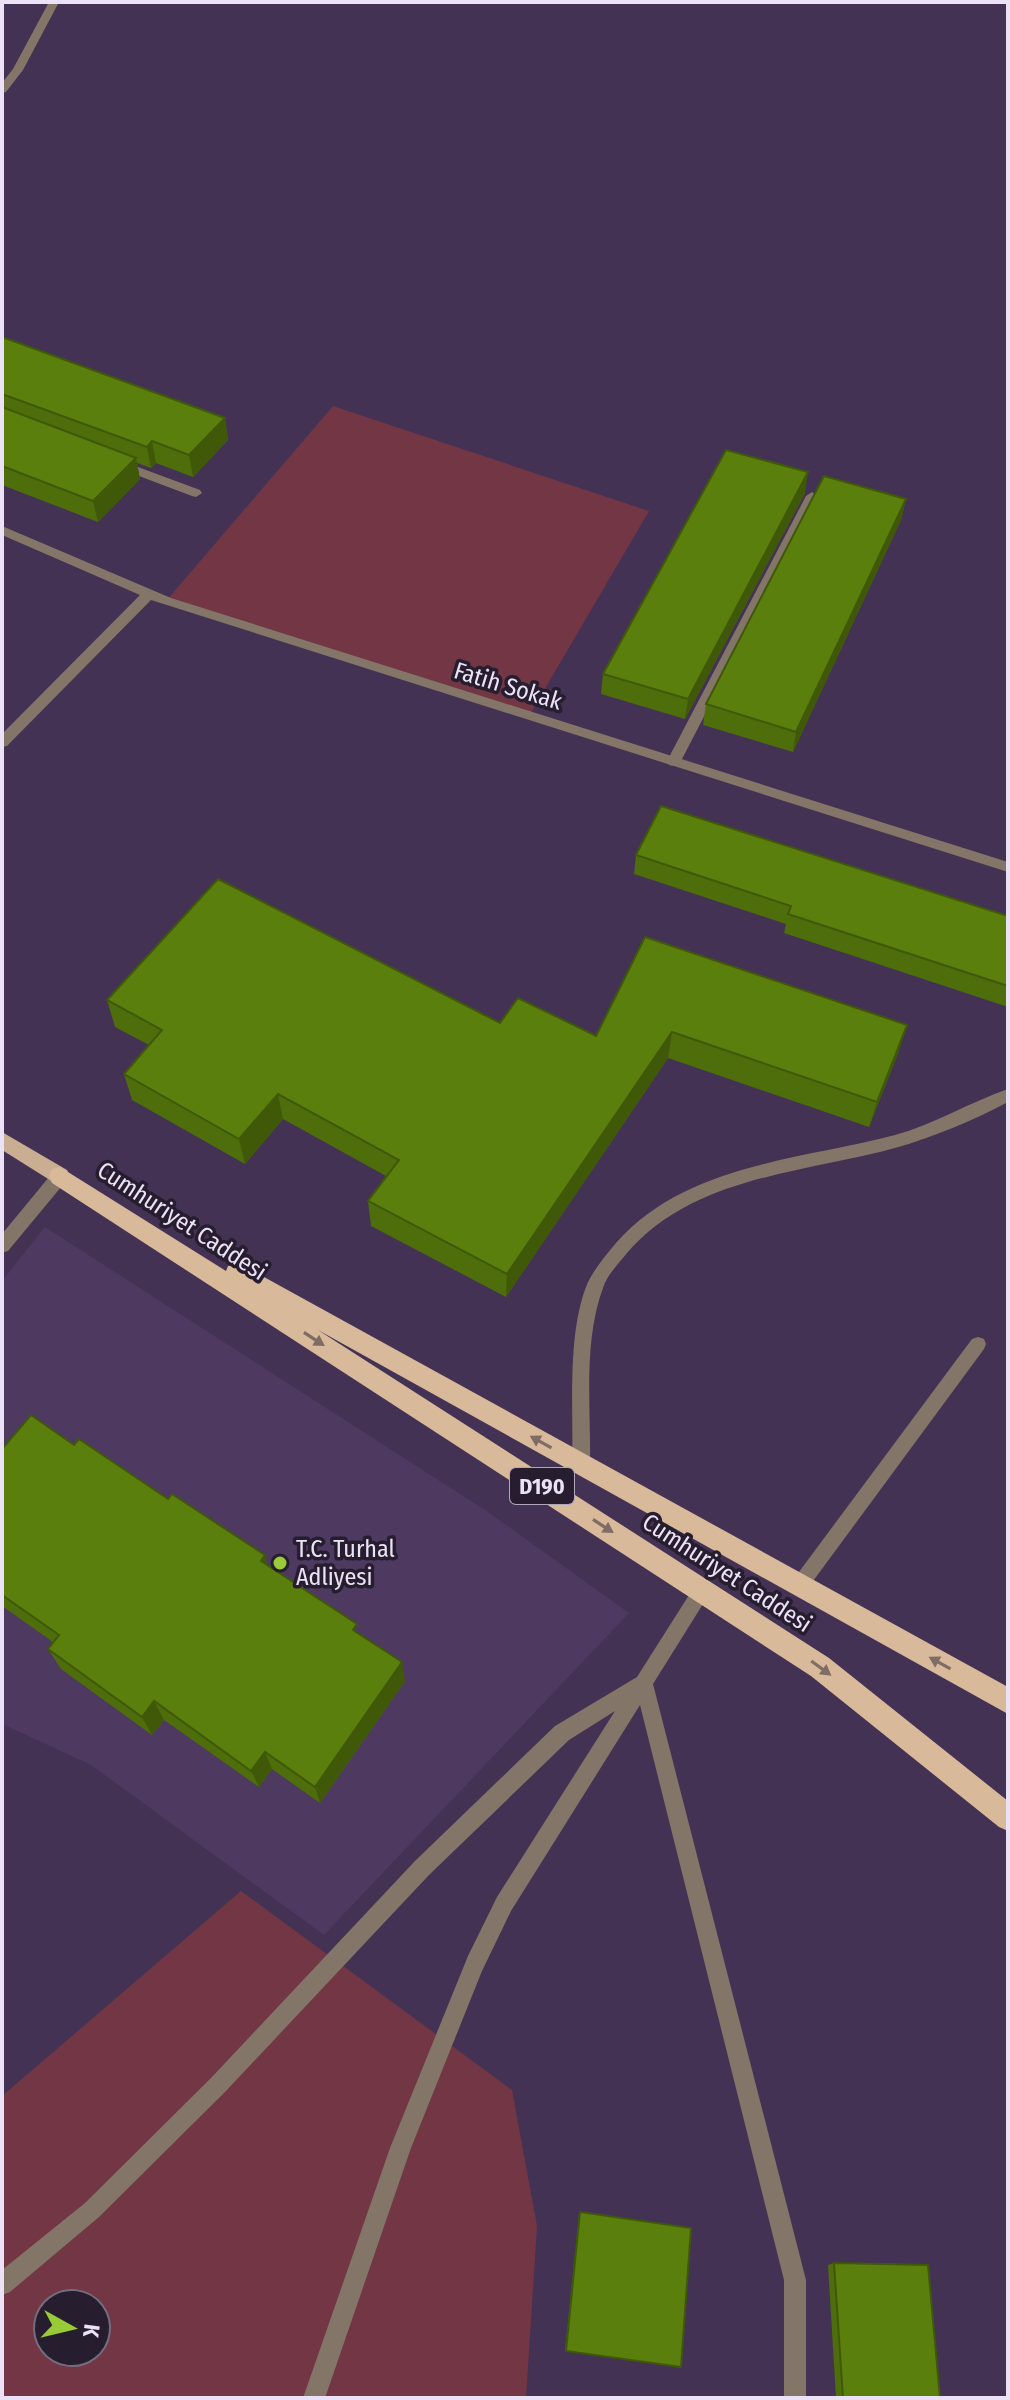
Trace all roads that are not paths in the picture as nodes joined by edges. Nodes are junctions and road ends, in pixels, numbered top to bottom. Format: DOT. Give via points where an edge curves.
graph roads {
  1 [pos="54,2"];
  2 [pos="2,90"];
  3 [pos="106,459"];
  4 [pos="196,493"];
  5 [pos="812,496"];
  6 [pos="2,530"];
  7 [pos="149,594"];
  8 [pos="2,742"];
  9 [pos="674,761"];
  10 [pos="1008,867"];
  11 [pos="1008,1095"];
  12 [pos="2,1140"];
  13 [pos="60,1176"];
  14 [pos="2,1246"];
  15 [pos="978,1344"];
  16 [pos="581,1464"];
  17 [pos="799,1586"];
  18 [pos="702,1590"];
  19 [pos="644,1683"];
  20 [pos="1008,1701"];
  21 [pos="1008,1818"];
  22 [pos="2,2284"];
  23 [pos="314,2398"];
  24 [pos="795,2398"];
  1 -- 2 [label="street"];
  3 -- 4 [label="street"];
  5 -- 9 [label="street"];
  6 -- 7 [label="street, Fatih Sokak"];
  7 -- 8 [label="street"];
  7 -- 9 [label="street, Fatih Sokak"];
  9 -- 10 [label="street, Fatih Sokak"];
  11 -- 16 [label="street" via="966,1117 898,1141 707,1187 656,1212 624,1241 595,1285 585,1330"];
  12 -- 13 [label="main road, D190"];
  13 -- 14 [label="street"];
  16 -- 13 [label="highway, Cumhuriyet Caddesi / D190, one-way"];
  13 -- 18 [label="highway, Cumhuriyet Caddesi / D190, one-way"];
  15 -- 17 [label="street"];
  16 -- 17 [label="highway, Cumhuriyet Caddesi / D190"];
  20 -- 17 [label="highway, Cumhuriyet Caddesi / D190, one-way"];
  18 -- 19 [label="street"];
  18 -- 21 [label="highway, Cumhuriyet Caddesi / D190, one-way" via="820,1667"];
  19 -- 22 [label="street" via="562,1733 422,1868 92,2210"];
  19 -- 23 [label="street" via="504,1904 479,1953 387,2189"];
  19 -- 24 [label="street" via="795,2280"];
}
